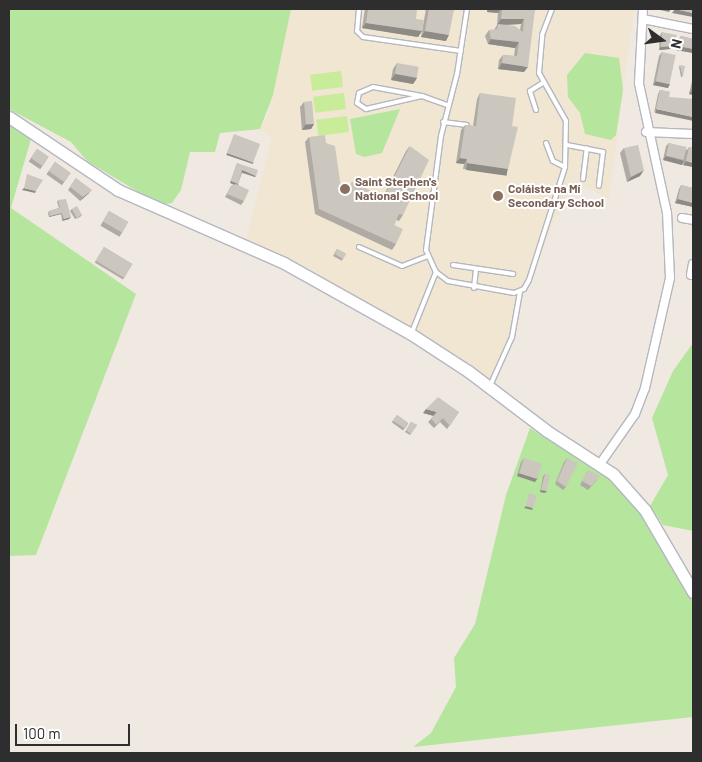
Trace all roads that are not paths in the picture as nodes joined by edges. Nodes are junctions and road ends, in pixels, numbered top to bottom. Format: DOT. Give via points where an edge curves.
graph roads {
  1 [pos="359,9"];
  2 [pos="467,9"];
  3 [pos="552,9"];
  4 [pos="643,9"];
  5 [pos="643,19"];
  6 [pos="693,29"];
  7 [pos="461,51"];
  8 [pos="543,83"];
  9 [pos="422,96"];
  10 [pos="447,105"];
  11 [pos="536,110"];
  12 [pos="9,117"];
  13 [pos="443,122"];
  14 [pos="467,125"];
  15 [pos="646,132"];
  16 [pos="693,134"];
  17 [pos="546,143"];
  18 [pos="567,145"];
  19 [pos="587,148"];
  20 [pos="565,166"];
  21 [pos="583,178"];
  22 [pos="600,186"];
  23 [pos="682,218"];
  24 [pos="693,220"];
  25 [pos="359,247"];
  26 [pos="428,256"];
  27 [pos="693,264"];
  28 [pos="453,265"];
  29 [pos="476,268"];
  30 [pos="436,272"];
  31 [pos="513,274"];
  32 [pos="691,275"];
  33 [pos="474,288"];
  34 [pos="520,292"];
  35 [pos="411,334"];
  36 [pos="490,386"];
  37 [pos="600,464"];
  38 [pos="693,592"];
  1 -- 7 [label="lane" via="357,30 364,37"];
  2 -- 7 [label="lane"];
  3 -- 8 [label="lane" via="541,42"];
  4 -- 5 [label="street"];
  5 -- 6 [label="street"];
  5 -- 15 [label="street" via="638,70"];
  7 -- 10 [label="lane"];
  8 -- 11 [label="lane" via="530,91"];
  8 -- 18 [label="lane" via="565,118"];
  9 -- 9 [label="lane" via="366,109 357,103 359,93 373,87"];
  9 -- 10 [label="lane"];
  10 -- 13 [label="lane"];
  12 -- 35 [label="street" via="118,190 268,256"];
  13 -- 14 [label="lane"];
  13 -- 26 [label="lane"];
  15 -- 16 [label="street" via="668,129"];
  15 -- 37 [label="street" via="667,213 670,278 645,388 634,414"];
  17 -- 20 [label="lane" via="553,161"];
  18 -- 19 [label="lane"];
  18 -- 20 [label="lane"];
  19 -- 21 [label="lane"];
  19 -- 22 [label="lane" via="604,153"];
  20 -- 34 [label="lane" via="529,280"];
  23 -- 24 [label="street"];
  25 -- 26 [label="lane" via="399,266"];
  26 -- 30 [label="lane"];
  27 -- 32 [label="street"];
  28 -- 29 [label="lane"];
  29 -- 31 [label="lane"];
  29 -- 33 [label="lane"];
  30 -- 33 [label="lane" via="454,284"];
  30 -- 35 [label="lane"];
  33 -- 34 [label="lane"];
  34 -- 36 [label="lane" via="512,336"];
  35 -- 36 [label="street"];
  36 -- 37 [label="street" via="547,432"];
  37 -- 38 [label="street" via="645,510"];
}
